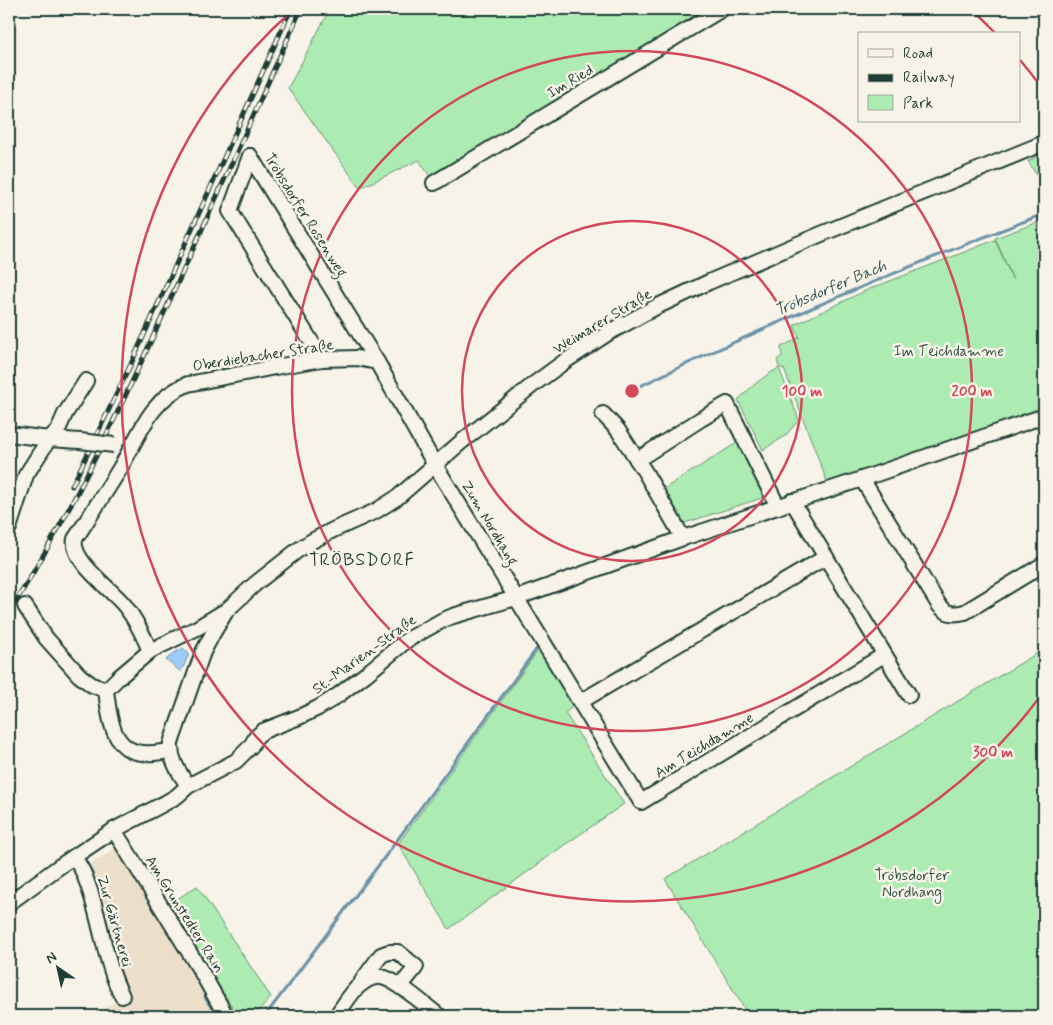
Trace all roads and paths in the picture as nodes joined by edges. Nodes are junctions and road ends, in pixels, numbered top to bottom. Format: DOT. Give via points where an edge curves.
graph roads {
  1 [pos="722,9"];
  2 [pos="1044,143"];
  3 [pos="434,182"];
  4 [pos="322,359"];
  5 [pos="377,362"];
  6 [pos="86,381"];
  7 [pos="603,414"];
  8 [pos="1044,416"];
  9 [pos="9,434"];
  10 [pos="49,439"];
  11 [pos="130,449"];
  12 [pos="637,460"];
  13 [pos="436,465"];
  14 [pos="862,479"];
  15 [pos="792,501"];
  16 [pos="778,507"];
  17 [pos="9,528"];
  18 [pos="683,538"];
  19 [pos="826,556"];
  20 [pos="1044,564"];
  21 [pos="516,598"];
  22 [pos="25,606"];
  23 [pos="227,610"];
  24 [pos="150,651"];
  25 [pos="884,654"];
  26 [pos="106,690"];
  27 [pos="908,695"];
  28 [pos="580,702"];
  29 [pos="170,751"];
  30 [pos="188,786"];
  31 [pos="114,830"];
  32 [pos="74,857"];
  33 [pos="9,903"];
  34 [pos="358,986"];
  35 [pos="400,987"];
  36 [pos="122,996"];
  37 [pos="226,1016"];
  38 [pos="336,1016"];
  39 [pos="439,1016"];
  1 -- 3 [label="street, Im Ried"];
  2 -- 13 [label="street, Weimarer Straße" via="810,239 649,310 564,362"];
  4 -- 5 [label="street, Oberdiebacher Straße" via="357,358"];
  4 -- 5 [label="street, Tröbsdorfer Rosenweg" via="230,210 250,156"];
  4 -- 11 [label="street, Oberdiebacher Straße" via="178,388 153,410"];
  5 -- 13 [label="street"];
  6 -- 10 [label="street" via="58,430"];
  7 -- 12 [label="street" via="618,430"];
  8 -- 14 [label="street"];
  9 -- 10 [label="street"];
  10 -- 11 [label="street, bridge"];
  10 -- 17 [label="street" via="26,475"];
  11 -- 24 [label="street, Oberdiebacher Straße" via="74,544 87,568 123,603"];
  12 -- 16 [label="street" via="727,404"];
  12 -- 18 [label="street"];
  13 -- 21 [label="street, Zum Nordhang"];
  13 -- 23 [label="street, Weimarer Straße" via="391,502 298,550"];
  14 -- 15 [label="street"];
  14 -- 20 [label="street" via="945,612 965,612"];
  15 -- 16 [label="street"];
  15 -- 19 [label="street"];
  16 -- 18 [label="street"];
  18 -- 21 [label="street"];
  19 -- 25 [label="street"];
  19 -- 28 [label="street"];
  21 -- 28 [label="street, Am Teichdamme"];
  21 -- 30 [label="street, St.-Marien-Straße" via="454,616 417,633 337,696 299,717 263,731 236,761"];
  22 -- 26 [label="street" via="46,638 80,675 92,685"];
  23 -- 24 [label="street, Weimarer Straße"];
  23 -- 29 [label="street, Weimarer Straße" via="203,652"];
  24 -- 26 [label="street, Weimarer Straße"];
  25 -- 27 [label="street"];
  25 -- 28 [label="street, Am Teichdamme" via="641,802"];
  26 -- 29 [label="street" via="110,721 126,748 141,753"];
  29 -- 30 [label="street"];
  30 -- 31 [label="street, St.-Marien-Straße" via="177,796"];
  31 -- 32 [label="street, St.-Marien-Straße"];
  31 -- 37 [label="street, Am Grunstedter Rain"];
  32 -- 33 [label="street, St.-Marien-Straße"];
  32 -- 36 [label="street, Zur Gärtnerei" via="85,875 106,954"];
  34 -- 35 [label="street" via="380,976"];
  34 -- 35 [label="street" via="381,955 398,952 416,968"];
  34 -- 38 [label="street"];
  35 -- 39 [label="street"];
}
